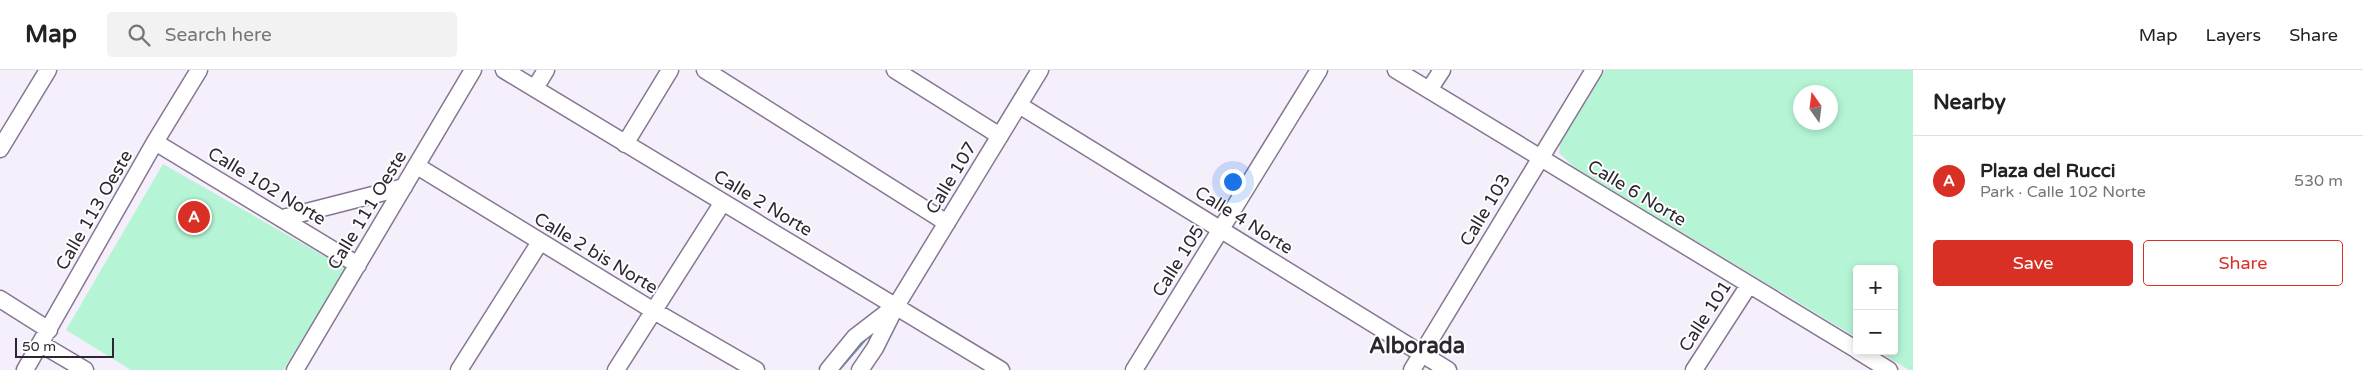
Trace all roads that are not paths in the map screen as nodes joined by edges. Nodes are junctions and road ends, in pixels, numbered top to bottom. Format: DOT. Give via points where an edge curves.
graph roads {
  1 [pos="48,70"];
  2 [pos="199,70"];
  3 [pos="473,70"];
  4 [pos="504,70"];
  5 [pos="546,70"];
  6 [pos="670,70"];
  7 [pos="705,70"];
  8 [pos="895,70"];
  9 [pos="1040,70"];
  10 [pos="1319,70"];
  11 [pos="1396,70"];
  12 [pos="1442,70"];
  13 [pos="1594,70"];
  14 [pos="534,88"];
  15 [pos="1429,90"];
  16 [pos="1019,105"];
  17 [pos="1000,136"];
  18 [pos="155,142"];
  19 [pos="625,144"];
  20 [pos="0,149"];
  21 [pos="1540,158"];
  22 [pos="417,166"];
  23 [pos="404,187"];
  24 [pos="723,202"];
  25 [pos="283,218"];
  26 [pos="947,223"];
  27 [pos="1221,230"];
  28 [pos="540,242"];
  29 [pos="358,264"];
  30 [pos="1749,285"];
  31 [pos="0,299"];
  32 [pos="896,306"];
  33 [pos="654,312"];
  34 [pos="45,336"];
  35 [pos="1853,348"];
  36 [pos="1422,354"];
  37 [pos="1865,355"];
  38 [pos="25,370"];
  39 [pos="85,370"];
  40 [pos="294,370"];
  41 [pos="459,370"];
  42 [pos="616,370"];
  43 [pos="756,370"];
  44 [pos="828,370"];
  45 [pos="860,370"];
  46 [pos="1001,370"];
  47 [pos="1134,370"];
  48 [pos="1412,370"];
  49 [pos="1448,370"];
  50 [pos="1694,370"];
  51 [pos="1889,370"];
  1 -- 20 [label="street"];
  2 -- 18 [label="street, Calle 113 Oeste"];
  3 -- 22 [label="street, Calle 111 Oeste"];
  4 -- 14 [label="street, Calle 2 Norte"];
  5 -- 14 [label="street"];
  6 -- 19 [label="street"];
  7 -- 26 [label="street"];
  8 -- 17 [label="street"];
  9 -- 16 [label="street, Calle 107"];
  10 -- 27 [label="street, Calle 105"];
  11 -- 15 [label="street, Calle 6 Norte"];
  12 -- 15 [label="street"];
  13 -- 21 [label="street, Calle 103"];
  14 -- 19 [label="street, Calle 2 Norte"];
  15 -- 21 [label="street, Calle 6 Norte"];
  16 -- 17 [label="street, Calle 107"];
  16 -- 27 [label="street, Calle 4 Norte"];
  17 -- 26 [label="street, Calle 107"];
  18 -- 25 [label="street, Calle 102 Norte"];
  18 -- 34 [label="street, Calle 113 Oeste"];
  19 -- 24 [label="street, Calle 2 Norte"];
  21 -- 30 [label="street, Calle 6 Norte"];
  21 -- 36 [label="street, Calle 103"];
  22 -- 23 [label="street, Calle 111 Oeste"];
  22 -- 28 [label="street, Calle 2 bis Norte"];
  23 -- 25 [label="street"];
  23 -- 29 [label="street, Calle 111 Oeste"];
  24 -- 32 [label="street, Calle 2 Norte"];
  24 -- 33 [label="street"];
  25 -- 29 [label="street, Calle 102 Norte"];
  26 -- 32 [label="street, Calle 107"];
  27 -- 36 [label="street, Calle 4 Norte"];
  27 -- 47 [label="street, Calle 105"];
  28 -- 33 [label="street, Calle 2 bis Norte"];
  28 -- 41 [label="street"];
  29 -- 40 [label="street, Calle 111 Oeste"];
  30 -- 35 [label="street, Calle 6 Norte"];
  30 -- 50 [label="street, Calle 101"];
  31 -- 34 [label="street"];
  32 -- 44 [label="street" via="855,337"];
  32 -- 45 [label="street, Calle 107"];
  32 -- 46 [label="street, Calle 2 Norte"];
  33 -- 42 [label="street"];
  33 -- 43 [label="street, Calle 2 bis Norte"];
  34 -- 38 [label="street, Calle 113 Oeste"];
  34 -- 39 [label="street"];
  36 -- 48 [label="street, Calle 103"];
  36 -- 49 [label="street, Calle 4 Norte"];
  37 -- 51 [label="street, Calle 6 Norte"];
}
